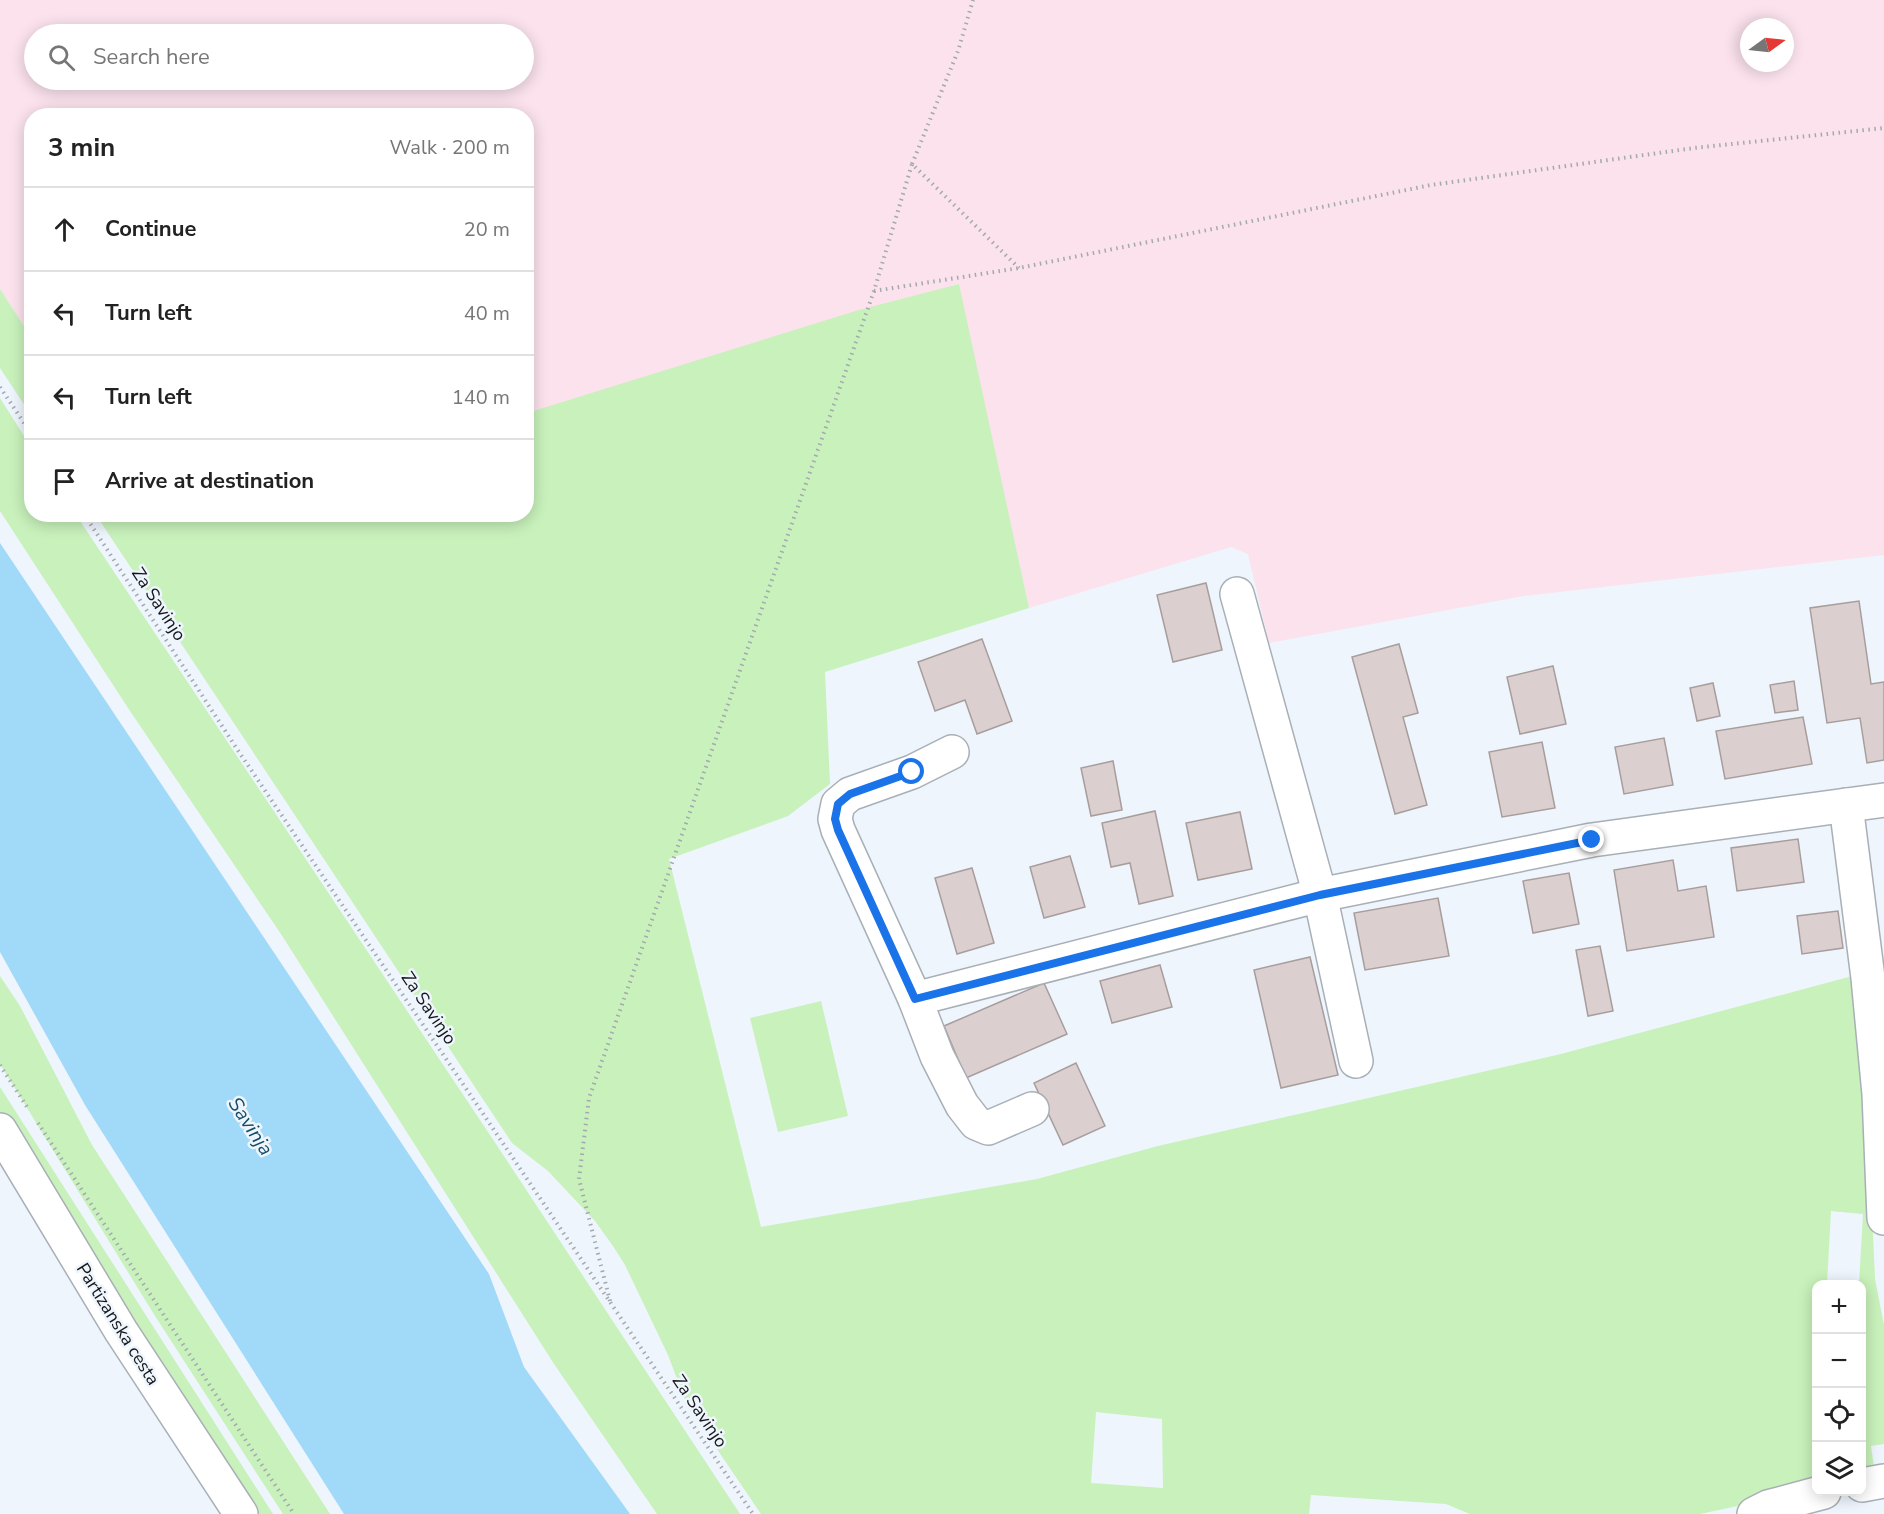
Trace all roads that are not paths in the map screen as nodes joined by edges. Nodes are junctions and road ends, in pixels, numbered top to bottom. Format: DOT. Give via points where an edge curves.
graph roads {
  1 [pos="1237,594"];
  2 [pos="952,752"];
  3 [pos="1884,800"];
  4 [pos="1846,805"];
  5 [pos="1320,895"];
  6 [pos="915,999"];
  7 [pos="1356,1061"];
  8 [pos="1882,1094"];
  9 [pos="1032,1109"];
  10 [pos="0,1130"];
  11 [pos="1884,1218"];
  12 [pos="1884,1481"];
  13 [pos="1866,1484"];
  14 [pos="1812,1494"];
  15 [pos="241,1514"];
  16 [pos="1754,1514"];
  1 -- 5 [label="street"];
  2 -- 6 [label="street" via="912,772 850,794 838,804 835,819"];
  3 -- 4 [label="street"];
  4 -- 5 [label="street" via="1592,840"];
  4 -- 8 [label="street"];
  5 -- 6 [label="street"];
  5 -- 7 [label="street"];
  6 -- 9 [label="street" via="937,1056 962,1105 976,1123 988,1128"];
  8 -- 11 [label="street"];
  10 -- 15 [label="street, Partizanska cesta" via="121,1331"];
  12 -- 13 [label="street"];
  14 -- 16 [label="street"];
}
